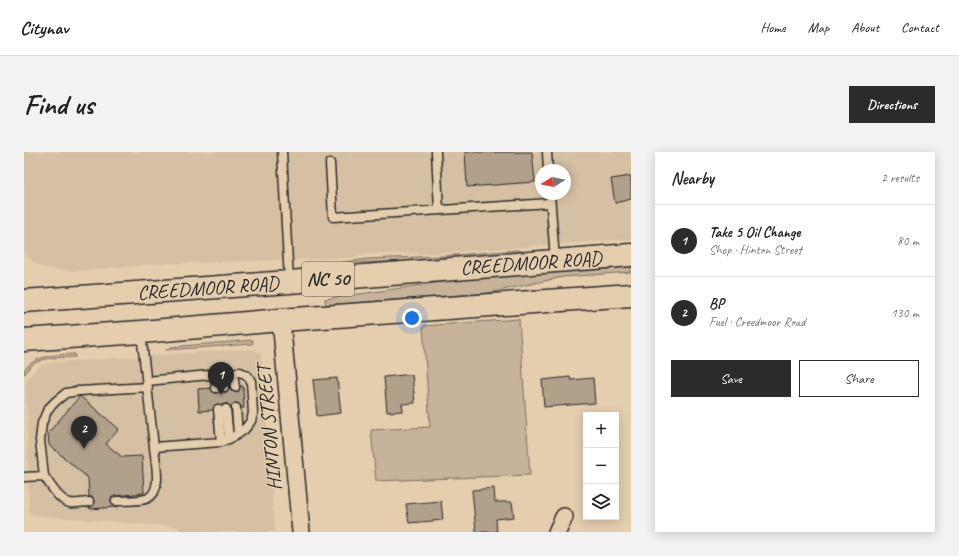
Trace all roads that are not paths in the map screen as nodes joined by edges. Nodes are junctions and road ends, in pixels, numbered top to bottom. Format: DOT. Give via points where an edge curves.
graph roads {
  1 [pos="282,152"];
  2 [pos="436,152"];
  3 [pos="547,152"];
  4 [pos="330,164"];
  5 [pos="548,164"];
  6 [pos="550,203"];
  7 [pos="439,210"];
  8 [pos="631,255"];
  9 [pos="555,261"];
  10 [pos="289,282"];
  11 [pos="631,295"];
  12 [pos="24,301"];
  13 [pos="281,320"];
  14 [pos="141,332"];
  15 [pos="24,340"];
  16 [pos="233,373"];
  17 [pos="219,374"];
  18 [pos="148,384"];
  19 [pos="234,387"];
  20 [pos="220,388"];
  21 [pos="236,408"];
  22 [pos="238,434"];
  23 [pos="229,439"];
  24 [pos="218,442"];
  25 [pos="154,447"];
  26 [pos="44,476"];
  27 [pos="24,477"];
  28 [pos="116,501"];
  29 [pos="89,502"];
  30 [pos="300,532"];
  1 -- 10 [label="lane"];
  2 -- 7 [label="lane"];
  3 -- 5 [label="lane"];
  4 -- 7 [label="lane" via="333,217"];
  6 -- 7 [label="lane"];
  6 -- 9 [label="lane"];
  8 -- 9 [label="main road, CREEDMOOR ROAD / NC 50"];
  9 -- 10 [label="main road, CREEDMOOR ROAD / NC 50"];
  10 -- 12 [label="main road, CREEDMOOR ROAD / NC 50"];
  11 -- 13 [label="main road, CREEDMOOR ROAD / NC 50"];
  13 -- 14 [label="main road, CREEDMOOR ROAD / NC 50"];
  13 -- 30 [label="street, HINTON STREET"];
  14 -- 15 [label="main road, CREEDMOOR ROAD / NC 50"];
  14 -- 18 [label="lane"];
  16 -- 17 [label="lane"];
  16 -- 19 [label="lane"];
  16 -- 22 [label="lane" via="245,374 250,381 251,421"];
  17 -- 18 [label="lane"];
  17 -- 20 [label="lane"];
  18 -- 25 [label="lane"];
  18 -- 26 [label="lane" via="66,393 56,400 48,409 42,423 40,440"];
  21 -- 22 [label="lane"];
  22 -- 23 [label="lane"];
  23 -- 24 [label="lane"];
  23 -- 24 [label="lane" via="222,409"];
  24 -- 25 [label="lane"];
  25 -- 28 [label="lane" via="157,476 155,490 148,498 142,500"];
  26 -- 27 [label="lane"];
  26 -- 29 [label="lane" via="64,501"];
}
